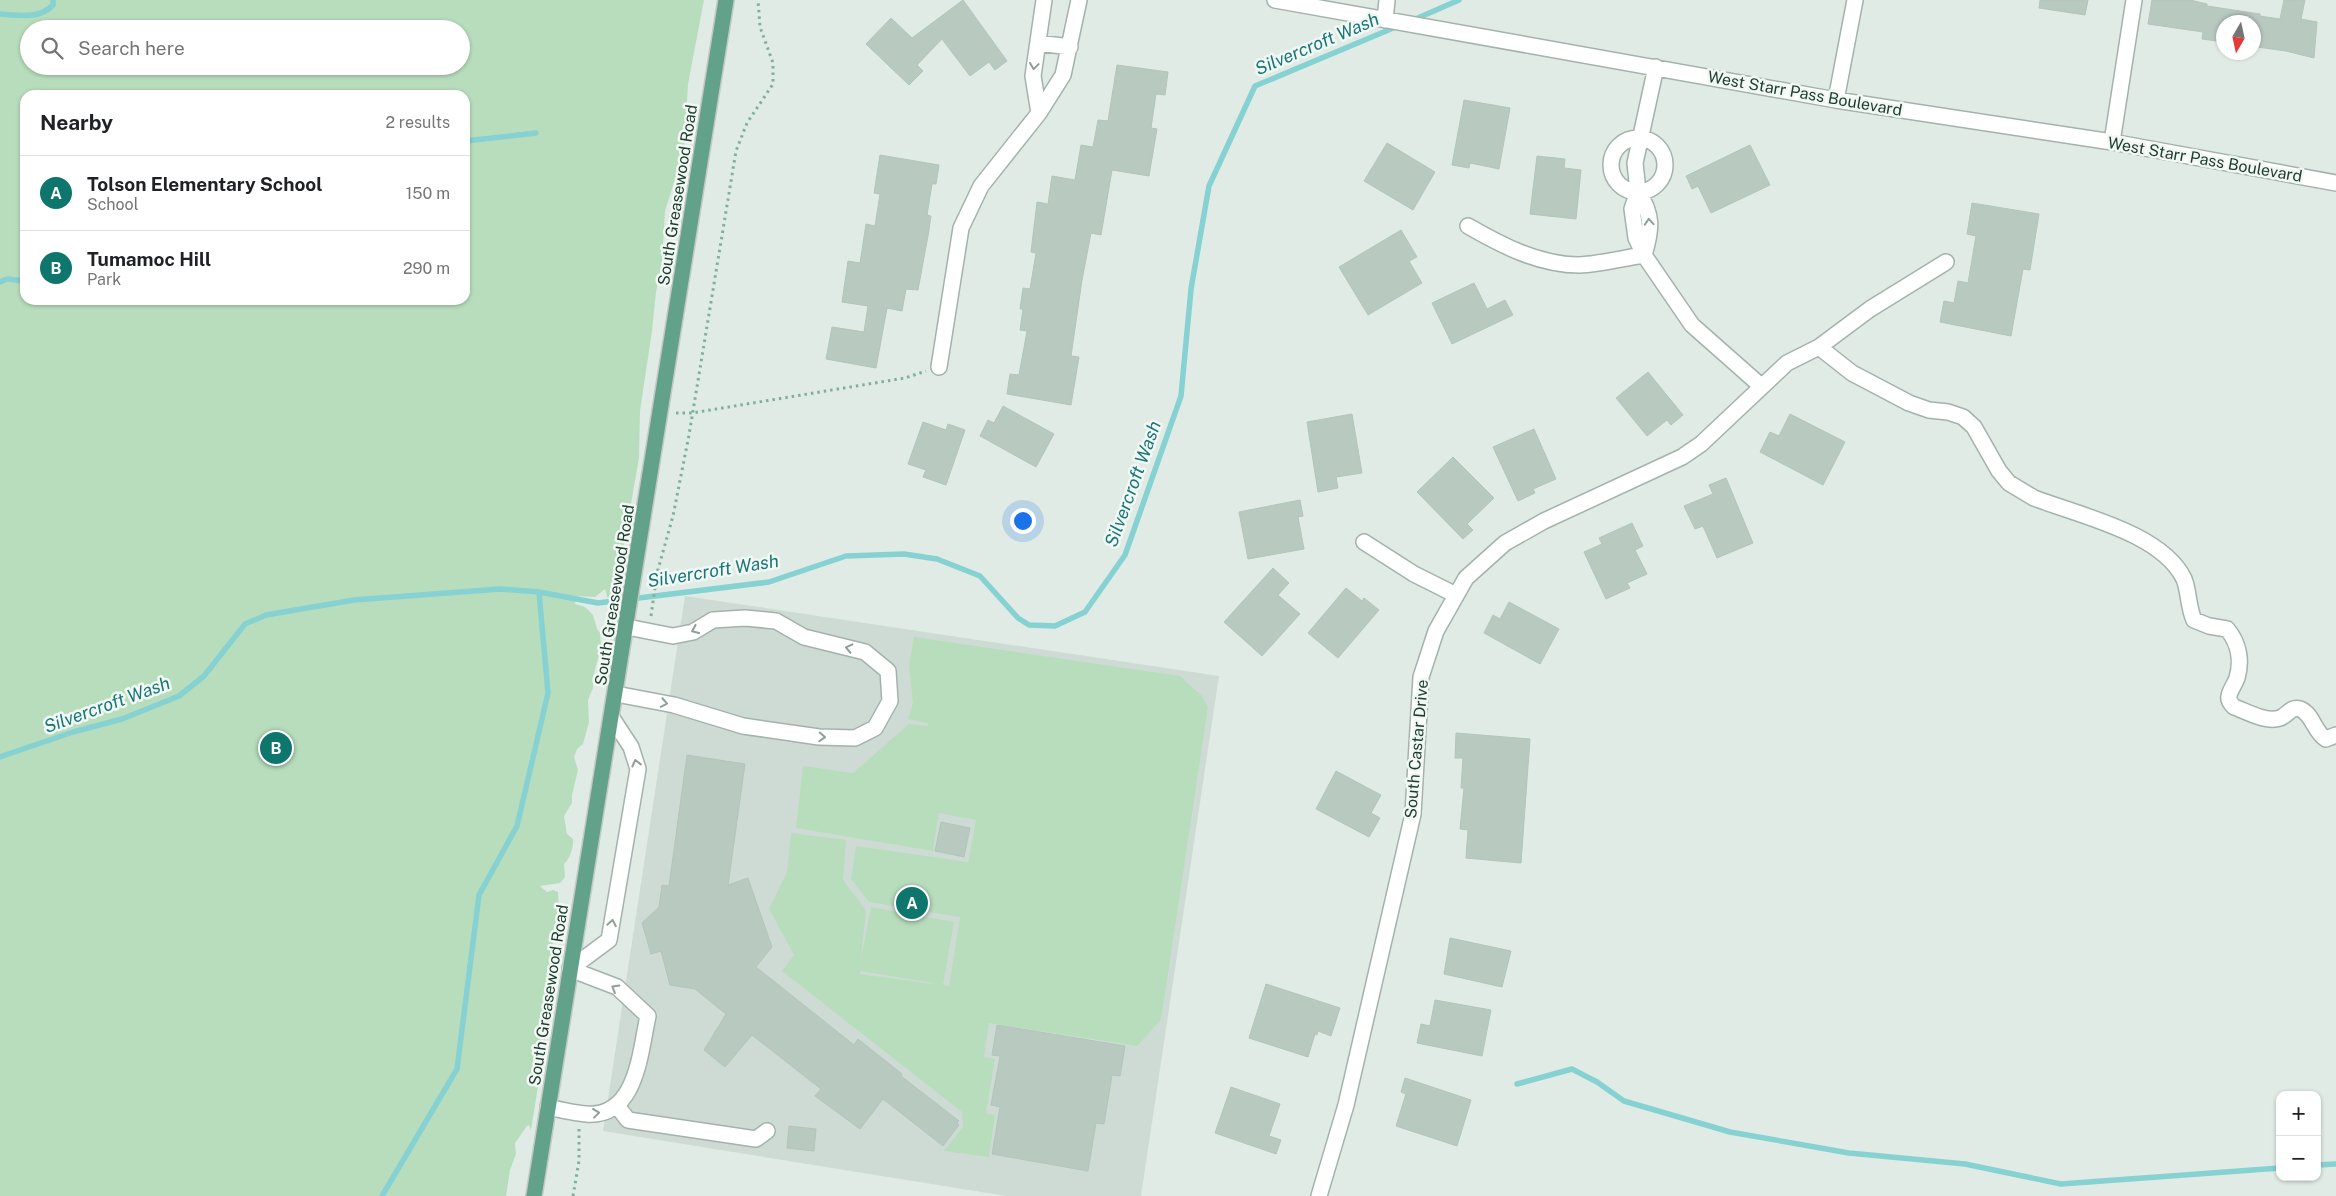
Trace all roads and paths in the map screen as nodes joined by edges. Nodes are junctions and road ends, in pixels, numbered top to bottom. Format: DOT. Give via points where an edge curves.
graph roads {
  1 [pos="726,0"];
  2 [pos="758,0"];
  3 [pos="1044,0"];
  4 [pos="1079,0"];
  5 [pos="1275,0"];
  6 [pos="1387,0"];
  7 [pos="1855,0"];
  8 [pos="2134,0"];
  9 [pos="1385,20"];
  10 [pos="1038,44"];
  11 [pos="1070,47"];
  12 [pos="1656,67"];
  13 [pos="1836,100"];
  14 [pos="1039,113"];
  15 [pos="1640,138"];
  16 [pos="2112,142"];
  17 [pos="2336,182"];
  18 [pos="1638,191"];
  19 [pos="1468,226"];
  20 [pos="1644,255"];
  21 [pos="1946,262"];
  22 [pos="1819,347"];
  23 [pos="938,367"];
  24 [pos="1761,386"];
  25 [pos="660,413"];
  26 [pos="692,413"];
  27 [pos="1364,542"];
  28 [pos="1456,596"];
  29 [pos="651,616"];
  30 [pos="627,627"];
  31 [pos="616,694"];
  32 [pos="612,718"];
  33 [pos="2336,735"];
  34 [pos="570,969"];
  35 [pos="617,1106"];
  36 [pos="548,1107"];
  37 [pos="579,1125"];
  38 [pos="768,1131"];
  39 [pos="534,1196"];
  40 [pos="573,1196"];
  41 [pos="1319,1196"];
  1 -- 25 [label="main road, South Greasewood Road"];
  2 -- 26 [label="path" via="760,27 773,63 773,84 747,123 736,151"];
  3 -- 10 [label="street"];
  4 -- 11 [label="street"];
  5 -- 9 [label="street, West Starr Pass Boulevard"];
  6 -- 9 [label="street"];
  7 -- 13 [label="street"];
  8 -- 16 [label="street"];
  9 -- 12 [label="street, West Starr Pass Boulevard"];
  10 -- 11 [label="street"];
  10 -- 14 [label="street, one-way" via="1033,76"];
  11 -- 14 [label="street" via="1063,75"];
  12 -- 13 [label="street, West Starr Pass Boulevard"];
  12 -- 15 [label="street"];
  13 -- 16 [label="street, West Starr Pass Boulevard"];
  14 -- 23 [label="street" via="981,186 961,228"];
  15 -- 18 [label="street" via="1635,163"];
  15 -- 18 [label="street" via="1654,144 1660,151 1664,167 1657,183"];
  15 -- 18 [label="street" via="1622,143 1615,150 1611,167 1618,183"];
  16 -- 17 [label="street, West Starr Pass Boulevard"];
  18 -- 20 [label="street" via="1632,209 1636,238"];
  19 -- 20 [label="street" via="1491,240 1539,260 1579,265"];
  20 -- 24 [label="street" via="1692,325"];
  21 -- 22 [label="street, South Castar Drive" via="1870,309"];
  22 -- 24 [label="street, South Castar Drive" via="1787,362"];
  22 -- 33 [label="street" via="1852,373 1909,403 1963,417 1974,427 1999,471 2018,490 2134,534 2150,544 2169,560 2184,580 2194,620 2228,629 2232,635 2240,666 2229,696 2234,707 2272,719 2281,718 2298,708 2305,711 2320,736 2326,739"];
  23 -- 26 [label="path" via="905,378"];
  24 -- 28 [label="street, South Castar Drive" via="1701,444 1682,457 1544,521 1505,543 1466,578"];
  25 -- 26 [label="path"];
  25 -- 30 [label="main road, South Greasewood Road"];
  26 -- 29 [label="path"];
  27 -- 28 [label="street"];
  28 -- 41 [label="street, South Castar Drive" via="1436,631 1421,676 1413,814 1346,1105"];
  30 -- 31 [label="main road, South Greasewood Road"];
  31 -- 30 [label="street, one-way" via="674,705 743,726 818,737 855,738 875,728 890,701 888,671 865,652 804,637 776,621 745,618 713,620 692,632 673,636"];
  31 -- 32 [label="main road, South Greasewood Road"];
  32 -- 34 [label="main road, South Greasewood Road"];
  34 -- 32 [label="street, one-way" via="609,940 638,769 631,747"];
  35 -- 34 [label="street, one-way" via="632,1086 648,1016 617,987"];
  34 -- 36 [label="main road, South Greasewood Road"];
  36 -- 35 [label="street, one-way" via="587,1114 604,1113"];
  35 -- 38 [label="street" via="628,1120 756,1139"];
  36 -- 39 [label="main road, South Greasewood Road"];
  37 -- 40 [label="path" via="579,1161"];
}
